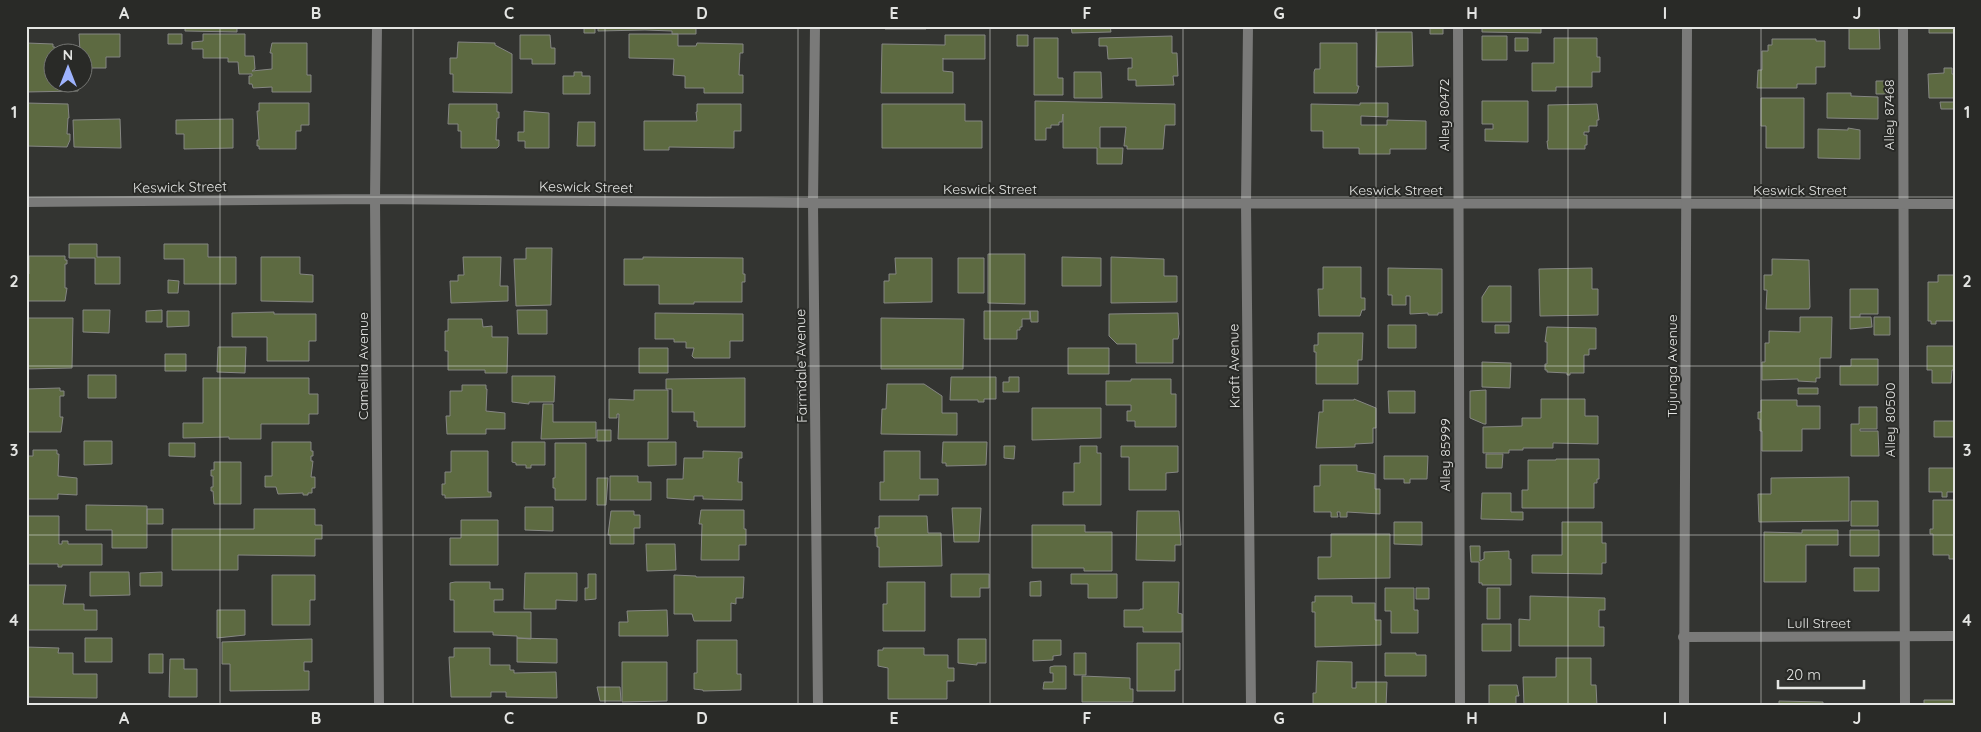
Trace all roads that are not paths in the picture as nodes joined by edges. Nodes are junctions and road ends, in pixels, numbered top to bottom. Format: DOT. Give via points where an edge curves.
graph roads {
  1 [pos="377,26"];
  2 [pos="815,26"];
  3 [pos="1248,26"];
  4 [pos="1458,26"];
  5 [pos="1686,26"];
  6 [pos="1903,26"];
  7 [pos="375,199"];
  8 [pos="26,202"];
  9 [pos="813,203"];
  10 [pos="1246,203"];
  11 [pos="1457,204"];
  12 [pos="1686,204"];
  13 [pos="1903,204"];
  14 [pos="1955,204"];
  15 [pos="1904,636"];
  16 [pos="1955,636"];
  17 [pos="1683,637"];
  18 [pos="379,706"];
  19 [pos="818,706"];
  20 [pos="1251,706"];
  21 [pos="1460,706"];
  22 [pos="1684,706"];
  23 [pos="1905,706"];
  1 -- 7 [label="street, Camellia Avenue"];
  2 -- 9 [label="street, Farmdale Avenue"];
  3 -- 10 [label="street, Kraft Avenue"];
  4 -- 11 [label="street, Alley 80472"];
  5 -- 12 [label="street, Tujunga Avenue"];
  6 -- 13 [label="street, Alley 87468"];
  7 -- 8 [label="street, Keswick Street"];
  7 -- 9 [label="street, Keswick Street"];
  7 -- 18 [label="street, Camellia Avenue"];
  9 -- 10 [label="street, Keswick Street"];
  9 -- 19 [label="street, Farmdale Avenue"];
  10 -- 11 [label="street, Keswick Street"];
  10 -- 20 [label="street, Kraft Avenue"];
  11 -- 12 [label="street, Keswick Street"];
  11 -- 21 [label="street, Alley 85999"];
  12 -- 13 [label="street, Keswick Street"];
  12 -- 17 [label="street, Tujunga Avenue"];
  13 -- 14 [label="street, Keswick Street"];
  13 -- 15 [label="street, Alley 80500"];
  15 -- 16 [label="street, Lull Street"];
  15 -- 17 [label="street, Lull Street"];
  15 -- 23 [label="street, Alley 80500"];
  17 -- 22 [label="street, Tujunga Avenue"];
}
